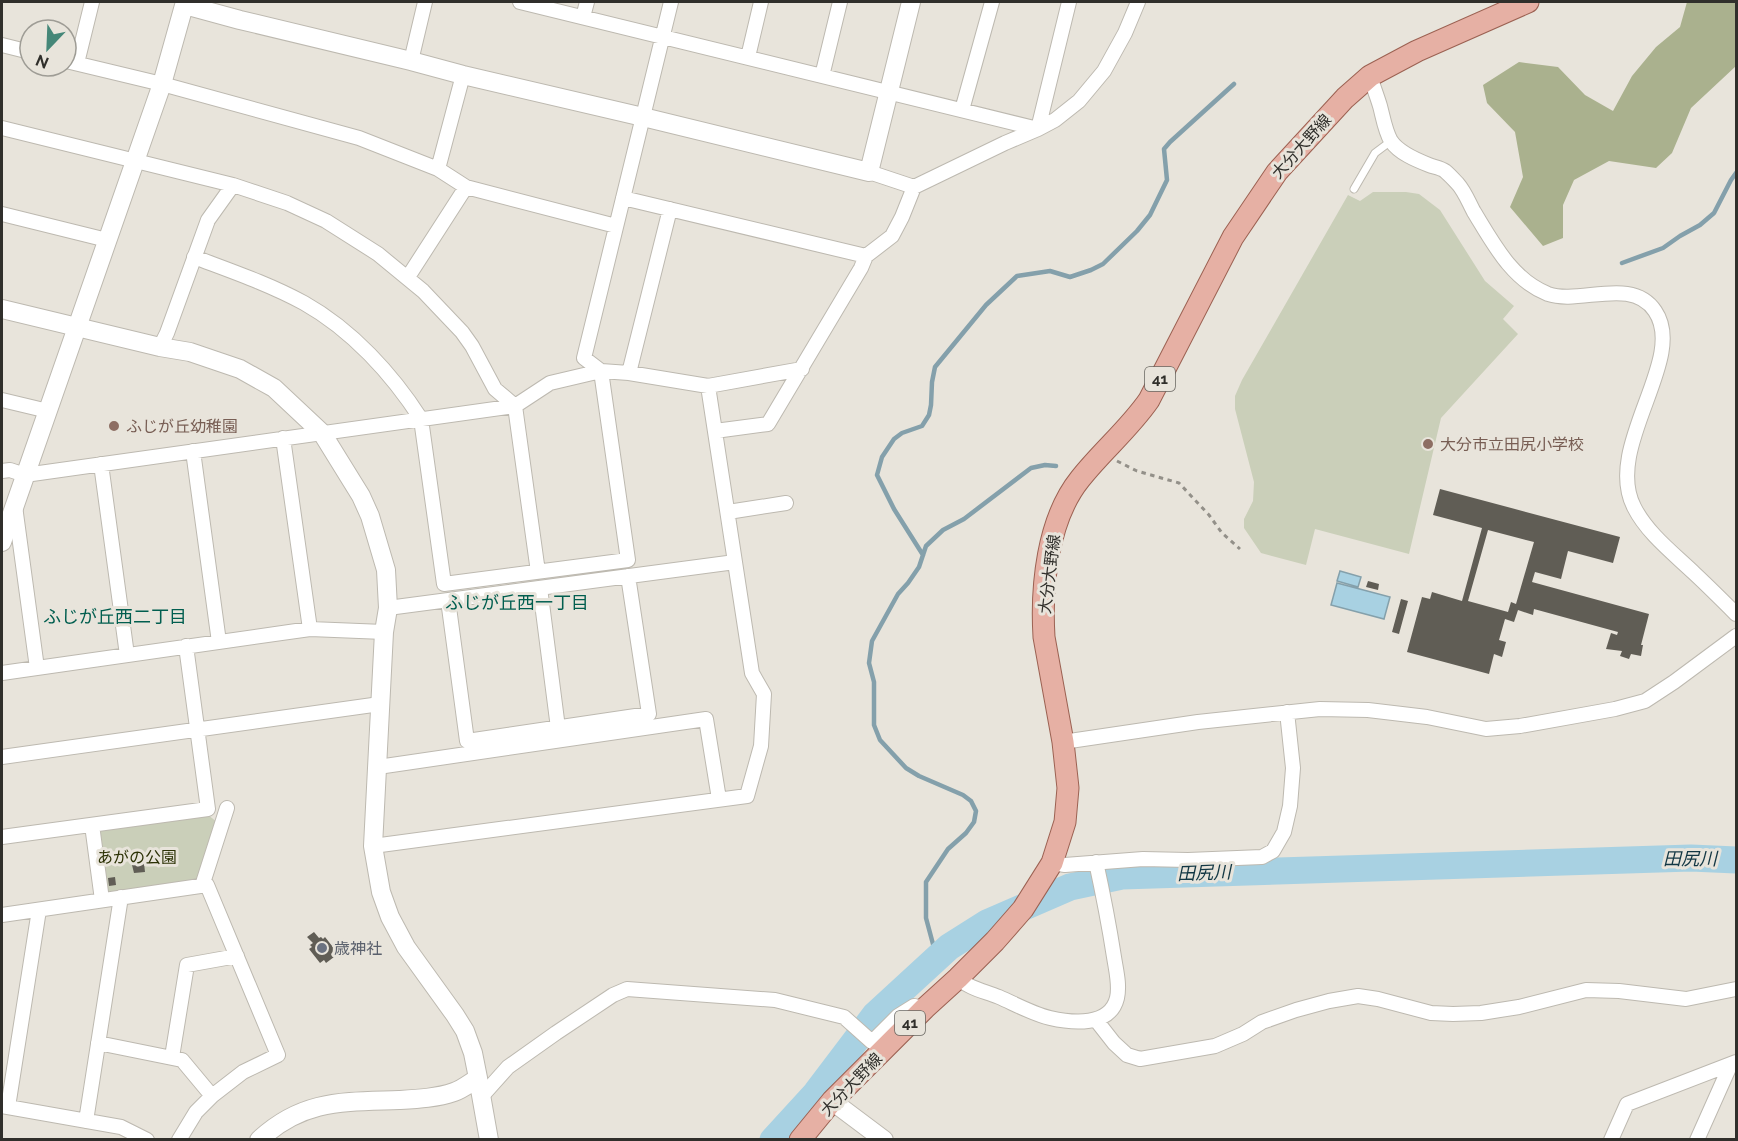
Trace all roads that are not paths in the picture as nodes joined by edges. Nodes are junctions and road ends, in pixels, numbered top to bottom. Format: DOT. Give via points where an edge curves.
graph roads {
  1 [pos="92,2"];
  2 [pos="425,2"];
  3 [pos="520,2"];
  4 [pos="587,2"];
  5 [pos="671,2"];
  6 [pos="761,2"];
  7 [pos="840,2"];
  8 [pos="911,2"];
  9 [pos="992,2"];
  10 [pos="1070,2"];
  11 [pos="1138,2"];
  12 [pos="1528,2"];
  13 [pos="185,3"];
  14 [pos="583,17"];
  15 [pos="662,37"];
  16 [pos="78,44"];
  17 [pos="2,45"];
  18 [pos="18,49"];
  19 [pos="748,57"];
  20 [pos="411,61"];
  21 [pos="78,63"];
  22 [pos="463,75"];
  23 [pos="822,76"];
  24 [pos="1370,76"];
  25 [pos="162,84"];
  26 [pos="889,92"];
  27 [pos="962,110"];
  28 [pos="643,117"];
  29 [pos="2,128"];
  30 [pos="1038,129"];
  31 [pos="1391,141"];
  32 [pos="135,161"];
  33 [pos="438,170"];
  34 [pos="869,172"];
  35 [pos="233,185"];
  36 [pos="466,187"];
  37 [pos="914,187"];
  38 [pos="1354,189"];
  39 [pos="622,198"];
  40 [pos="670,209"];
  41 [pos="2,214"];
  42 [pos="616,226"];
  43 [pos="107,240"];
  44 [pos="866,256"];
  45 [pos="194,257"];
  46 [pos="408,278"];
  47 [pos="2,309"];
  48 [pos="77,327"];
  49 [pos="160,347"];
  50 [pos="802,369"];
  51 [pos="601,371"];
  52 [pos="629,373"];
  53 [pos="708,386"];
  54 [pos="2,400"];
  55 [pos="515,406"];
  56 [pos="48,411"];
  57 [pos="421,419"];
  58 [pos="715,431"];
  59 [pos="322,433"];
  60 [pos="283,438"];
  61 [pos="193,451"];
  62 [pos="101,464"];
  63 [pos="2,471"];
  64 [pos="25,475"];
  65 [pos="786,503"];
  66 [pos="15,504"];
  67 [pos="728,512"];
  68 [pos="2,542"];
  69 [pos="735,562"];
  70 [pos="538,572"];
  71 [pos="628,576"];
  72 [pos="540,588"];
  73 [pos="448,600"];
  74 [pos="388,608"];
  75 [pos="1737,614"];
  76 [pos="310,629"];
  77 [pos="384,632"];
  78 [pos="1737,636"];
  79 [pos="219,642"];
  80 [pos="186,646"];
  81 [pos="127,655"];
  82 [pos="37,668"];
  83 [pos="2,673"];
  84 [pos="380,704"];
  85 [pos="1287,712"];
  86 [pos="558,728"];
  87 [pos="197,729"];
  88 [pos="1063,742"];
  89 [pos="2,757"];
  90 [pos="378,767"];
  91 [pos="719,799"];
  92 [pos="227,808"];
  93 [pos="92,825"];
  94 [pos="2,837"];
  95 [pos="373,846"];
  96 [pos="1096,862"];
  97 [pos="1052,863"];
  98 [pos="202,886"];
  99 [pos="121,897"];
  100 [pos="102,900"];
  101 [pos="39,909"];
  102 [pos="2,915"];
  103 [pos="237,957"];
  104 [pos="958,978"];
  105 [pos="1737,989"];
  106 [pos="925,1008"];
  107 [pos="1096,1020"];
  108 [pos="98,1043"];
  109 [pos="172,1057"];
  110 [pos="1733,1064"];
  111 [pos="480,1087"];
  112 [pos="212,1096"];
  113 [pos="832,1101"];
  114 [pos="5,1107"];
  115 [pos="86,1121"];
  116 [pos="147,1140"];
  117 [pos="179,1140"];
  118 [pos="259,1140"];
  119 [pos="489,1140"];
  120 [pos="800,1140"];
  121 [pos="884,1140"];
  122 [pos="1611,1140"];
  123 [pos="1697,1140"];
  1 -- 16 [label="street"];
  2 -- 20 [label="street"];
  3 -- 14 [label="street"];
  4 -- 14 [label="street"];
  5 -- 15 [label="street"];
  6 -- 19 [label="street"];
  7 -- 23 [label="street"];
  8 -- 26 [label="street"];
  9 -- 27 [label="street"];
  10 -- 30 [label="street"];
  11 -- 30 [label="street" via="1104,71 1079,101"];
  12 -- 24 [label="main road, 大分大野線 / 41"];
  13 -- 20 [label="street"];
  13 -- 25 [label="street"];
  14 -- 15 [label="street"];
  15 -- 19 [label="street"];
  15 -- 28 [label="street"];
  17 -- 18 [label="street"];
  19 -- 23 [label="street"];
  20 -- 22 [label="street"];
  21 -- 25 [label="street"];
  22 -- 28 [label="street"];
  22 -- 33 [label="street"];
  23 -- 26 [label="street"];
  24 -- 31 [label="street"];
  24 -- 88 [label="main road, 大分大野線 / 41" via="1322,122 1265,187 1233,237 1149,400 1080,479 1063,507 1053,535 1043,608 1044,637"];
  25 -- 32 [label="street"];
  25 -- 33 [label="street" via="359,138"];
  26 -- 27 [label="street"];
  26 -- 34 [label="street"];
  27 -- 30 [label="street"];
  28 -- 34 [label="street"];
  28 -- 39 [label="street"];
  29 -- 32 [label="street"];
  30 -- 37 [label="street"];
  31 -- 38 [label="lane" via="1375,153"];
  31 -- 75 [label="street" via="1405,153 1444,171 1460,187 1490,238 1526,283 1550,294 1568,296 1623,293 1641,297 1655,310 1662,327 1659,366 1633,437 1627,485 1647,526"];
  32 -- 35 [label="street"];
  32 -- 43 [label="street"];
  33 -- 36 [label="street"];
  34 -- 37 [label="street"];
  35 -- 45 [label="street" via="208,220"];
  35 -- 46 [label="street" via="326,221"];
  36 -- 42 [label="street"];
  36 -- 46 [label="street"];
  37 -- 44 [label="street" via="892,236"];
  39 -- 40 [label="street"];
  39 -- 42 [label="street"];
  40 -- 44 [label="street"];
  40 -- 52 [label="street"];
  41 -- 43 [label="street"];
  42 -- 51 [label="street" via="584,358"];
  43 -- 48 [label="street"];
  44 -- 50 [label="street"];
  45 -- 49 [label="street"];
  45 -- 57 [label="street" via="284,293 338,327 373,358"];
  46 -- 55 [label="street" via="462,332 495,389"];
  47 -- 48 [label="street"];
  48 -- 49 [label="street"];
  48 -- 56 [label="street"];
  49 -- 59 [label="street" via="190,352 240,369 274,388"];
  50 -- 53 [label="street"];
  50 -- 58 [label="street" via="768,424"];
  51 -- 52 [label="street"];
  51 -- 55 [label="street" via="550,383"];
  51 -- 70 [label="street" via="628,560"];
  52 -- 53 [label="street"];
  53 -- 58 [label="street"];
  54 -- 56 [label="street"];
  55 -- 57 [label="street"];
  55 -- 70 [label="street"];
  56 -- 64 [label="street"];
  57 -- 59 [label="street"];
  57 -- 70 [label="street" via="444,584"];
  58 -- 67 [label="street"];
  59 -- 60 [label="street"];
  59 -- 74 [label="street" via="370,516 386,570"];
  60 -- 61 [label="street"];
  60 -- 76 [label="street"];
  61 -- 62 [label="street"];
  61 -- 79 [label="street"];
  62 -- 64 [label="street"];
  62 -- 81 [label="street"];
  63 -- 64 [label="street"];
  64 -- 66 [label="street"];
  65 -- 67 [label="street"];
  66 -- 68 [label="street"];
  66 -- 82 [label="street"];
  67 -- 69 [label="street"];
  69 -- 71 [label="street"];
  69 -- 91 [label="street" via="752,673 764,694 761,746 747,796"];
  71 -- 72 [label="street"];
  71 -- 86 [label="street" via="649,714"];
  72 -- 73 [label="street"];
  72 -- 86 [label="street"];
  73 -- 74 [label="street"];
  73 -- 86 [label="street" via="467,741"];
  74 -- 77 [label="street"];
  76 -- 77 [label="street"];
  76 -- 79 [label="street"];
  77 -- 84 [label="street"];
  78 -- 85 [label="street" via="1645,701 1520,726 1486,729 1368,710"];
  79 -- 80 [label="street"];
  80 -- 81 [label="street"];
  80 -- 87 [label="street"];
  81 -- 82 [label="street"];
  82 -- 83 [label="street"];
  84 -- 87 [label="street"];
  84 -- 90 [label="street"];
  85 -- 88 [label="street"];
  85 -- 96 [label="street" via="1293,768 1290,806 1284,832 1274,851 1262,857"];
  87 -- 89 [label="street"];
  87 -- 93 [label="street" via="208,809"];
  88 -- 97 [label="main road, 大分大野線 / 41" via="1067,800 1065,822"];
  90 -- 91 [label="street" via="706,720"];
  90 -- 95 [label="street"];
  91 -- 95 [label="street"];
  92 -- 98 [label="street"];
  93 -- 94 [label="street"];
  93 -- 100 [label="street"];
  95 -- 111 [label="street" via="390,917 406,948 465,1031"];
  96 -- 97 [label="street"];
  96 -- 107 [label="street" via="1118,986 1117,1000 1108,1013"];
  97 -- 104 [label="main road, 大分大野線 / 41" via="1023,909"];
  98 -- 99 [label="street"];
  98 -- 103 [label="street" via="207,885"];
  99 -- 100 [label="street"];
  99 -- 108 [label="street"];
  100 -- 101 [label="street"];
  101 -- 102 [label="street"];
  101 -- 114 [label="street"];
  103 -- 109 [label="street" via="187,965"];
  103 -- 112 [label="street" via="278,1055 243,1072"];
  104 -- 106 [label="main road, 大分大野線 / 41"];
  104 -- 107 [label="street" via="967,986 1048,1018"];
  105 -- 107 [label="street" via="1686,999 1586,990 1519,1007 1453,1014 1431,1013 1358,996 1262,1022 1215,1046 1140,1059 1127,1055"];
  106 -- 111 [label="street" via="914,1006 898,1016 872,1042 847,1019 775,1000 627,989 534,1047"];
  106 -- 113 [label="main road, 大分大野線 / 41"];
  108 -- 109 [label="street"];
  108 -- 115 [label="street"];
  109 -- 112 [label="street" via="182,1060"];
  110 -- 122 [label="street" via="1627,1104"];
  110 -- 123 [label="street"];
  111 -- 118 [label="street" via="417,1099 337,1102 290,1117"];
  111 -- 119 [label="street"];
  112 -- 117 [label="street" via="196,1112"];
  113 -- 120 [label="main road, 大分大野線 / 41"];
  113 -- 121 [label="street"];
  114 -- 115 [label="street"];
  115 -- 116 [label="street" via="121,1127"];
}
